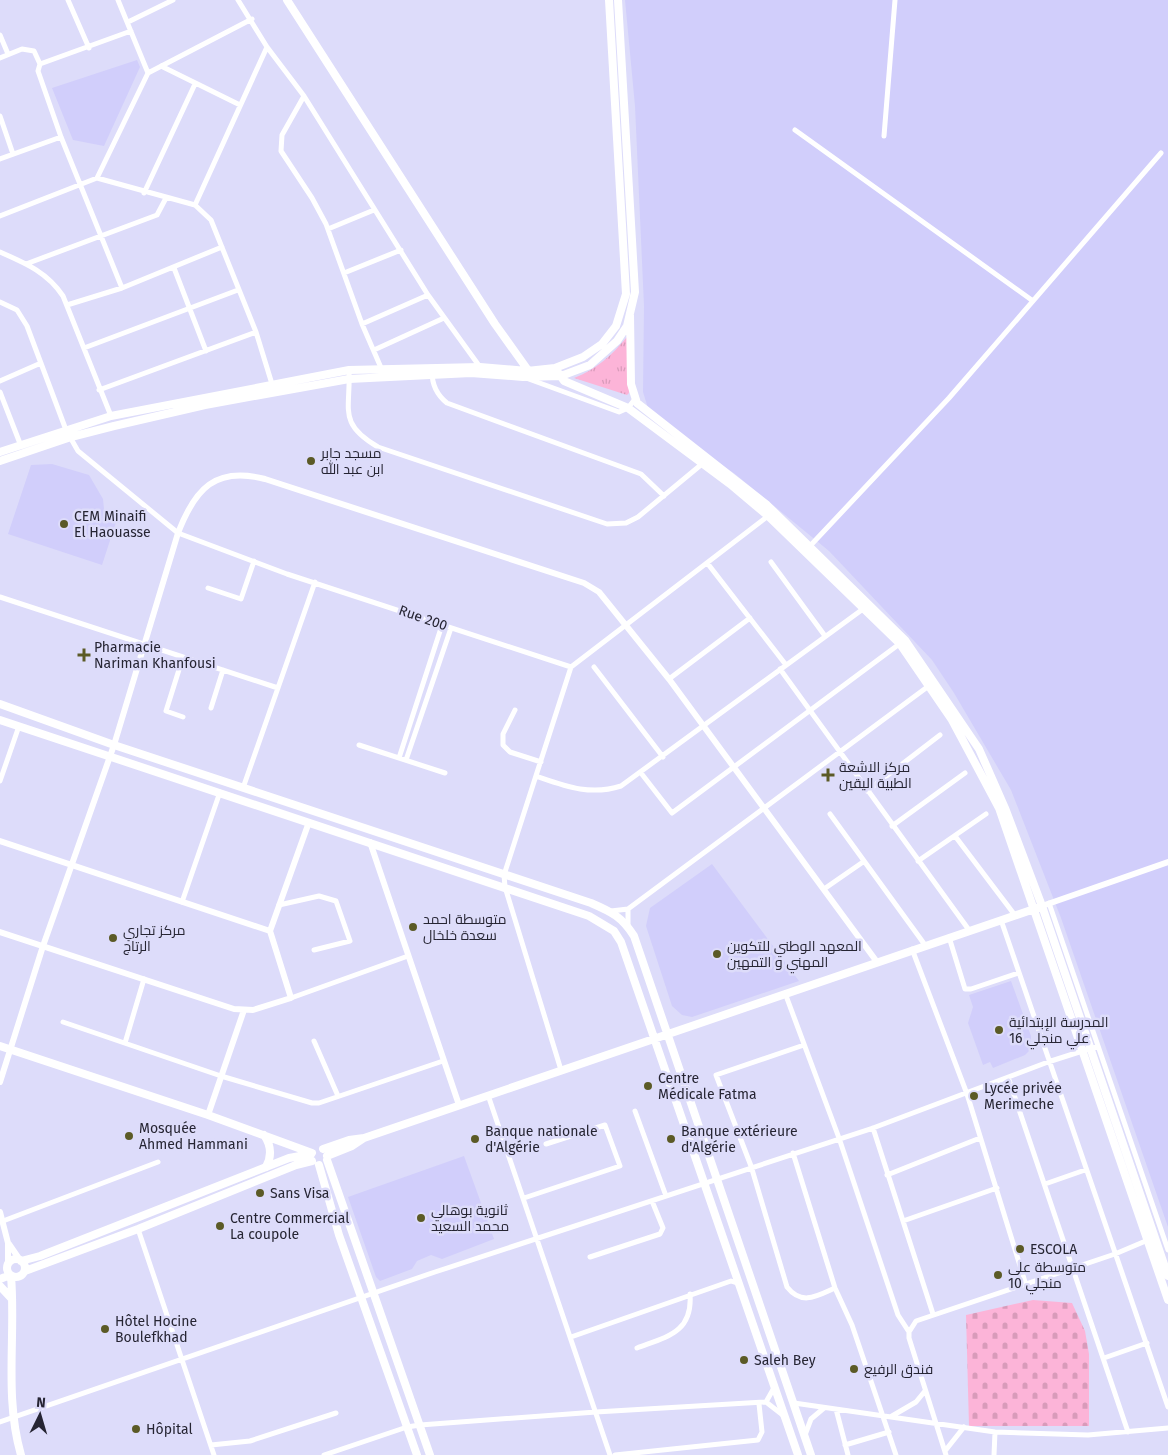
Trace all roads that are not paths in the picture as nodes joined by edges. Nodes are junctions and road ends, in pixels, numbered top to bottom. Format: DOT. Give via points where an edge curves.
graph roads {
  1 [pos="68,0"];
  2 [pos="118,0"];
  3 [pos="173,0"];
  4 [pos="238,0"];
  5 [pos="287,0"];
  6 [pos="609,0"];
  7 [pos="618,0"];
  8 [pos="896,0"];
  9 [pos="252,19"];
  10 [pos="128,22"];
  11 [pos="131,31"];
  12 [pos="0,35"];
  13 [pos="267,47"];
  14 [pos="89,48"];
  15 [pos="8,54"];
  16 [pos="0,58"];
  17 [pos="40,64"];
  18 [pos="161,66"];
  19 [pos="148,73"];
  20 [pos="195,84"];
  21 [pos="304,96"];
  22 [pos="240,105"];
  23 [pos="0,116"];
  24 [pos="795,130"];
  25 [pos="61,136"];
  26 [pos="884,136"];
  27 [pos="1161,153"];
  28 [pos="14,154"];
  29 [pos="0,159"];
  30 [pos="97,178"];
  31 [pos="81,184"];
  32 [pos="144,193"];
  33 [pos="166,198"];
  34 [pos="195,205"];
  35 [pos="374,210"];
  36 [pos="0,216"];
  37 [pos="328,229"];
  38 [pos="101,234"];
  39 [pos="222,247"];
  40 [pos="401,250"];
  41 [pos="0,252"];
  42 [pos="26,264"];
  43 [pos="174,268"];
  44 [pos="344,273"];
  45 [pos="122,288"];
  46 [pos="238,290"];
  47 [pos="428,295"];
  48 [pos="1033,301"];
  49 [pos="0,302"];
  50 [pos="68,305"];
  51 [pos="189,308"];
  52 [pos="630,315"];
  53 [pos="444,318"];
  54 [pos="362,324"];
  55 [pos="256,332"];
  56 [pos="84,348"];
  57 [pos="374,350"];
  58 [pos="206,351"];
  59 [pos="42,363"];
  60 [pos="480,367"];
  61 [pos="555,368"];
  62 [pos="382,370"];
  63 [pos="432,372"];
  64 [pos="349,374"];
  65 [pos="525,374"];
  66 [pos="561,376"];
  67 [pos="0,381"];
  68 [pos="272,384"];
  69 [pos="99,390"];
  70 [pos="0,392"];
  71 [pos="635,399"];
  72 [pos="628,408"];
  73 [pos="110,416"];
  74 [pos="69,433"];
  75 [pos="21,446"];
  76 [pos="0,452"];
  77 [pos="0,460"];
  78 [pos="702,464"];
  79 [pos="664,496"];
  80 [pos="768,516"];
  81 [pos="178,533"];
  82 [pos="810,546"];
  83 [pos="254,561"];
  84 [pos="771,562"];
  85 [pos="708,564"];
  86 [pos="315,582"];
  87 [pos="208,588"];
  88 [pos="0,598"];
  89 [pos="863,609"];
  90 [pos="750,618"];
  91 [pos="442,625"];
  92 [pos="627,625"];
  93 [pos="451,628"];
  94 [pos="826,636"];
  95 [pos="902,642"];
  96 [pos="144,644"];
  97 [pos="183,657"];
  98 [pos="786,665"];
  99 [pos="570,667"];
  100 [pos="594,667"];
  101 [pos="780,669"];
  102 [pos="223,670"];
  103 [pos="669,679"];
  104 [pos="932,684"];
  105 [pos="278,688"];
  106 [pos="0,704"];
  107 [pos="211,708"];
  108 [pos="515,710"];
  109 [pos="810,711"];
  110 [pos="183,717"];
  111 [pos="0,720"];
  112 [pos="19,726"];
  113 [pos="703,728"];
  114 [pos="940,735"];
  115 [pos="114,745"];
  116 [pos="360,745"];
  117 [pos="839,753"];
  118 [pos="110,756"];
  119 [pos="663,757"];
  120 [pos="398,758"];
  121 [pos="406,760"];
  122 [pos="540,762"];
  123 [pos="734,768"];
  124 [pos="445,773"];
  125 [pos="642,773"];
  126 [pos="965,773"];
  127 [pos="536,776"];
  128 [pos="0,781"];
  129 [pos="243,788"];
  130 [pos="867,791"];
  131 [pos="220,792"];
  132 [pos="764,808"];
  133 [pos="830,814"];
  134 [pos="986,814"];
  135 [pos="309,822"];
  136 [pos="892,826"];
  137 [pos="954,836"];
  138 [pos="0,841"];
  139 [pos="370,842"];
  140 [pos="918,861"];
  141 [pos="863,862"];
  142 [pos="1168,862"];
  143 [pos="71,864"];
  144 [pos="504,874"];
  145 [pos="505,887"];
  146 [pos="824,889"];
  147 [pos="182,902"];
  148 [pos="279,905"];
  149 [pos="1042,906"];
  150 [pos="628,909"];
  151 [pos="611,912"];
  152 [pos="1014,914"];
  153 [pos="1001,919"];
  154 [pos="628,926"];
  155 [pos="969,930"];
  156 [pos="270,931"];
  157 [pos="0,932"];
  158 [pos="949,937"];
  159 [pos="925,945"];
  160 [pos="43,946"];
  161 [pos="314,950"];
  162 [pos="912,950"];
  163 [pos="408,956"];
  164 [pos="877,962"];
  165 [pos="1018,972"];
  166 [pos="144,979"];
  167 [pos="785,993"];
  168 [pos="290,998"];
  169 [pos="244,1010"];
  170 [pos="63,1022"];
  171 [pos="668,1033"];
  172 [pos="655,1038"];
  173 [pos="314,1041"];
  174 [pos="125,1044"];
  175 [pos="804,1044"];
  176 [pos="0,1046"];
  177 [pos="1095,1047"];
  178 [pos="10,1049"];
  179 [pos="1083,1051"];
  180 [pos="443,1060"];
  181 [pos="1048,1062"];
  182 [pos="562,1070"];
  183 [pos="221,1076"];
  184 [pos="1008,1077"];
  185 [pos="0,1082"];
  186 [pos="967,1094"];
  187 [pos="488,1095"];
  188 [pos="338,1096"];
  189 [pos="459,1105"];
  190 [pos="635,1111"];
  191 [pos="208,1115"];
  192 [pos="873,1128"];
  193 [pos="264,1135"];
  194 [pos="839,1138"];
  195 [pos="980,1138"];
  196 [pos="546,1144"];
  197 [pos="793,1153"];
  198 [pos="326,1155"];
  199 [pos="313,1158"];
  200 [pos="158,1162"];
  201 [pos="751,1166"];
  202 [pos="266,1167"];
  203 [pos="1085,1170"];
  204 [pos="887,1175"];
  205 [pos="716,1179"];
  206 [pos="704,1183"];
  207 [pos="1045,1184"];
  208 [pos="997,1188"];
  209 [pos="666,1196"];
  210 [pos="524,1198"];
  211 [pos="652,1201"];
  212 [pos="0,1212"];
  213 [pos="3,1221"];
  214 [pos="903,1221"];
  215 [pos="138,1229"];
  216 [pos="538,1239"];
  217 [pos="1148,1240"];
  218 [pos="8,1243"];
  219 [pos="1168,1250"];
  220 [pos="1115,1254"];
  221 [pos="590,1258"];
  222 [pos="20,1260"];
  223 [pos="5,1266"];
  224 [pos="1072,1267"];
  225 [pos="23,1273"];
  226 [pos="11,1276"];
  227 [pos="1168,1276"];
  228 [pos="0,1279"];
  229 [pos="736,1282"];
  230 [pos="1025,1282"];
  231 [pos="0,1286"];
  232 [pos="835,1288"];
  233 [pos="374,1294"];
  234 [pos="690,1294"];
  235 [pos="361,1298"];
  236 [pos="1168,1300"];
  237 [pos="13,1303"];
  238 [pos="933,1314"];
  239 [pos="909,1332"];
  240 [pos="571,1336"];
  241 [pos="1147,1343"];
  242 [pos="636,1348"];
  243 [pos="1104,1358"];
  244 [pos="183,1360"];
  245 [pos="775,1386"];
  246 [pos="924,1391"];
  247 [pos="766,1402"];
  248 [pos="794,1403"];
  249 [pos="759,1404"];
  250 [pos="1168,1407"];
  251 [pos="824,1408"];
  252 [pos="836,1408"];
  253 [pos="596,1412"];
  254 [pos="336,1413"];
  255 [pos="883,1414"];
  256 [pos="892,1416"];
  257 [pos="784,1417"];
  258 [pos="12,1418"];
  259 [pos="0,1422"];
  260 [pos="936,1422"];
  261 [pos="420,1425"];
  262 [pos="407,1427"];
  263 [pos="964,1427"];
  264 [pos="1168,1428"];
  265 [pos="889,1432"];
  266 [pos="995,1432"];
  267 [pos="1128,1432"];
  268 [pos="805,1436"];
  269 [pos="211,1445"];
  270 [pos="845,1445"];
  271 [pos="946,1453"];
  272 [pos="21,1455"];
  273 [pos="214,1455"];
  274 [pos="324,1455"];
  275 [pos="417,1455"];
  276 [pos="430,1455"];
  277 [pos="610,1455"];
  278 [pos="614,1455"];
  279 [pos="798,1455"];
  280 [pos="811,1455"];
  281 [pos="848,1455"];
  282 [pos="896,1455"];
  283 [pos="994,1455"];
  1 -- 14 [label="street"];
  2 -- 10 [label="street"];
  3 -- 10 [label="street"];
  4 -- 9 [label="street"];
  5 -- 65 [label="main road"];
  6 -- 61 [label="main road" via="625,300 616,326 602,344 584,357"];
  7 -- 52 [label="main road" via="635,284"];
  8 -- 26 [label="street"];
  9 -- 13 [label="street"];
  9 -- 18 [label="street"];
  10 -- 11 [label="street"];
  11 -- 14 [label="street"];
  11 -- 19 [label="street"];
  12 -- 15 [label="street"];
  13 -- 21 [label="street"];
  13 -- 22 [label="street"];
  14 -- 17 [label="street"];
  15 -- 16 [label="street"];
  15 -- 17 [label="street" via="22,49 34,51"];
  17 -- 25 [label="street" via="38,71"];
  18 -- 19 [label="street"];
  18 -- 20 [label="street"];
  19 -- 30 [label="street"];
  20 -- 22 [label="street"];
  20 -- 32 [label="street"];
  21 -- 35 [label="street"];
  21 -- 37 [label="street" via="282,135 281,151"];
  22 -- 34 [label="street"];
  23 -- 28 [label="street"];
  24 -- 48 [label="street"];
  25 -- 28 [label="street"];
  25 -- 31 [label="street"];
  27 -- 48 [label="street"];
  28 -- 29 [label="street"];
  30 -- 31 [label="street"];
  30 -- 32 [label="street"];
  31 -- 36 [label="street"];
  31 -- 38 [label="street"];
  32 -- 33 [label="street"];
  33 -- 34 [label="street"];
  33 -- 38 [label="street" via="157,215"];
  34 -- 39 [label="street" via="211,220"];
  35 -- 37 [label="street"];
  35 -- 40 [label="street"];
  37 -- 44 [label="street"];
  38 -- 42 [label="street"];
  38 -- 45 [label="street"];
  39 -- 43 [label="street"];
  39 -- 46 [label="street"];
  40 -- 44 [label="street"];
  40 -- 47 [label="street"];
  41 -- 42 [label="street"];
  42 -- 50 [label="street" via="49,278"];
  43 -- 45 [label="street"];
  43 -- 51 [label="street"];
  44 -- 54 [label="street"];
  45 -- 50 [label="street"];
  46 -- 51 [label="street"];
  46 -- 55 [label="street"];
  47 -- 53 [label="street"];
  47 -- 54 [label="street"];
  48 -- 82 [label="street" via="949,398"];
  49 -- 59 [label="street, Rue 200" via="22,316"];
  50 -- 56 [label="street"];
  51 -- 56 [label="street"];
  51 -- 58 [label="street"];
  52 -- 66 [label="main road" via="622,334 605,354 590,366"];
  52 -- 71 [label="main road" via="630,384"];
  53 -- 57 [label="street"];
  53 -- 60 [label="street"];
  54 -- 57 [label="street"];
  55 -- 58 [label="street"];
  55 -- 68 [label="street"];
  56 -- 69 [label="street"];
  57 -- 62 [label="street"];
  58 -- 69 [label="street"];
  59 -- 67 [label="street"];
  59 -- 74 [label="street, Rue 200"];
  60 -- 63 [label="main road"];
  60 -- 65 [label="main road"];
  61 -- 65 [label="main road"];
  61 -- 66 [label="main road"];
  62 -- 63 [label="main road"];
  62 -- 64 [label="main road"];
  63 -- 64 [label="main road"];
  63 -- 65 [label="main road"];
  63 -- 79 [label="street" via="439,396 447,403 641,474"];
  64 -- 68 [label="main road"];
  64 -- 74 [label="main road"];
  64 -- 79 [label="street" via="347,402 350,420 364,439 378,447 607,524 638,517"];
  65 -- 66 [label="main road"];
  65 -- 72 [label="street" via="616,412"];
  66 -- 72 [label="main road" via="564,381"];
  68 -- 73 [label="main road"];
  69 -- 73 [label="street"];
  70 -- 75 [label="street"];
  71 -- 72 [label="street"];
  71 -- 82 [label="main road" via="645,411 767,505"];
  72 -- 78 [label="main road"];
  73 -- 74 [label="main road"];
  74 -- 75 [label="main road"];
  74 -- 77 [label="main road"];
  74 -- 81 [label="street, Rue 200" via="78,450"];
  75 -- 76 [label="main road"];
  78 -- 79 [label="street"];
  78 -- 80 [label="main road"];
  80 -- 85 [label="street"];
  80 -- 89 [label="main road"];
  81 -- 83 [label="street, Rue 200"];
  81 -- 92 [label="street" via="187,509 205,488 229,475 252,475 584,583 606,598"];
  81 -- 96 [label="street"];
  82 -- 95 [label="main road"];
  83 -- 86 [label="street, Rue 200"];
  83 -- 87 [label="street" via="241,599"];
  84 -- 94 [label="street"];
  85 -- 90 [label="street"];
  85 -- 92 [label="street"];
  86 -- 91 [label="street, Rue 200"];
  86 -- 105 [label="street"];
  88 -- 96 [label="street"];
  89 -- 94 [label="street"];
  89 -- 95 [label="main road"];
  90 -- 98 [label="street"];
  90 -- 103 [label="street"];
  91 -- 93 [label="street, Rue 200"];
  91 -- 120 [label="street"];
  92 -- 99 [label="street"];
  92 -- 103 [label="street"];
  93 -- 99 [label="street, Rue 200"];
  93 -- 121 [label="street"];
  94 -- 98 [label="street"];
  95 -- 104 [label="main road"];
  95 -- 109 [label="street"];
  96 -- 97 [label="street"];
  96 -- 115 [label="street"];
  97 -- 102 [label="street"];
  97 -- 110 [label="street" via="166,711"];
  98 -- 101 [label="street"];
  99 -- 122 [label="street"];
  100 -- 119 [label="street"];
  101 -- 109 [label="street"];
  101 -- 113 [label="street"];
  102 -- 105 [label="street"];
  102 -- 107 [label="street"];
  103 -- 113 [label="street"];
  104 -- 117 [label="street"];
  104 -- 149 [label="main road" via="979,750"];
  105 -- 129 [label="street"];
  106 -- 115 [label="main road"];
  108 -- 122 [label="street" via="503,734 503,745 510,752"];
  109 -- 117 [label="street"];
  109 -- 123 [label="street"];
  111 -- 112 [label="main road"];
  112 -- 118 [label="main road"];
  112 -- 128 [label="street"];
  113 -- 119 [label="street"];
  113 -- 123 [label="street"];
  114 -- 130 [label="street"];
  115 -- 118 [label="street"];
  115 -- 129 [label="main road"];
  116 -- 120 [label="street"];
  117 -- 130 [label="street"];
  117 -- 132 [label="street"];
  118 -- 131 [label="main road"];
  118 -- 143 [label="street"];
  119 -- 125 [label="street"];
  120 -- 121 [label="street"];
  121 -- 124 [label="street"];
  122 -- 127 [label="street"];
  123 -- 125 [label="street" via="672,813"];
  123 -- 132 [label="street"];
  125 -- 127 [label="street" via="621,786 599,792 570,788"];
  126 -- 136 [label="street"];
  127 -- 144 [label="street"];
  129 -- 144 [label="main road"];
  130 -- 136 [label="street"];
  131 -- 135 [label="main road"];
  131 -- 147 [label="street"];
  132 -- 146 [label="street"];
  132 -- 150 [label="street"];
  133 -- 141 [label="street"];
  134 -- 137 [label="street"];
  135 -- 139 [label="main road"];
  135 -- 148 [label="street"];
  136 -- 140 [label="street"];
  137 -- 140 [label="street"];
  137 -- 152 [label="street"];
  138 -- 143 [label="street"];
  139 -- 145 [label="main road"];
  139 -- 163 [label="street"];
  140 -- 155 [label="street"];
  141 -- 146 [label="street"];
  141 -- 159 [label="street"];
  142 -- 149 [label="street"];
  143 -- 147 [label="street"];
  143 -- 160 [label="street"];
  144 -- 145 [label="street"];
  144 -- 151 [label="main road"];
  145 -- 172 [label="main road" via="589,916 614,931 622,942"];
  145 -- 182 [label="street"];
  146 -- 164 [label="street"];
  147 -- 156 [label="street"];
  148 -- 156 [label="street"];
  148 -- 161 [label="street" via="319,896 336,901 350,940"];
  149 -- 152 [label="main road"];
  149 -- 177 [label="main road"];
  149 -- 179 [label="main road"];
  150 -- 151 [label="street"];
  150 -- 154 [label="street"];
  151 -- 154 [label="main road"];
  152 -- 153 [label="main road"];
  153 -- 155 [label="main road"];
  153 -- 165 [label="street"];
  154 -- 171 [label="main road"];
  155 -- 158 [label="main road"];
  156 -- 168 [label="street"];
  157 -- 160 [label="street"];
  158 -- 159 [label="main road"];
  158 -- 165 [label="street" via="965,989"];
  159 -- 162 [label="main road"];
  160 -- 166 [label="street"];
  160 -- 178 [label="street"];
  162 -- 164 [label="main road"];
  162 -- 186 [label="street"];
  163 -- 168 [label="street"];
  163 -- 180 [label="street"];
  164 -- 167 [label="main road"];
  165 -- 181 [label="street"];
  166 -- 169 [label="street"];
  166 -- 174 [label="street"];
  167 -- 171 [label="main road"];
  167 -- 175 [label="street"];
  168 -- 169 [label="street"];
  169 -- 183 [label="street"];
  170 -- 174 [label="street"];
  171 -- 172 [label="main road"];
  171 -- 205 [label="main road"];
  172 -- 182 [label="main road"];
  172 -- 206 [label="main road"];
  173 -- 188 [label="street"];
  174 -- 183 [label="street"];
  175 -- 194 [label="street"];
  175 -- 201 [label="street" via="716,1075"];
  176 -- 178 [label="main road"];
  177 -- 179 [label="street"];
  177 -- 219 [label="street"];
  177 -- 227 [label="main road"];
  178 -- 185 [label="street"];
  178 -- 191 [label="main road"];
  179 -- 181 [label="street"];
  179 -- 217 [label="main road"];
  180 -- 188 [label="street"];
  180 -- 189 [label="street"];
  181 -- 184 [label="street"];
  181 -- 203 [label="street"];
  182 -- 187 [label="main road"];
  183 -- 188 [label="street" via="312,1103"];
  183 -- 191 [label="street"];
  184 -- 186 [label="street"];
  184 -- 207 [label="street"];
  186 -- 192 [label="street"];
  186 -- 195 [label="street"];
  187 -- 189 [label="main road"];
  187 -- 210 [label="street"];
  189 -- 198 [label="main road" via="364,1138 349,1140"];
  190 -- 209 [label="street"];
  191 -- 193 [label="main road"];
  192 -- 194 [label="street"];
  192 -- 204 [label="street"];
  193 -- 199 [label="main road"];
  193 -- 202 [label="main road" via="270,1153"];
  194 -- 197 [label="street"];
  194 -- 239 [label="street" via="898,1315"];
  195 -- 204 [label="street"];
  195 -- 208 [label="street"];
  196 -- 210 [label="street" via="605,1125 620,1166"];
  197 -- 201 [label="street"];
  197 -- 232 [label="street"];
  198 -- 199 [label="main road"];
  198 -- 199 [label="main road" via="316,1149"];
  198 -- 233 [label="main road"];
  199 -- 202 [label="main road" via="293,1156"];
  199 -- 215 [label="main road"];
  199 -- 235 [label="main road"];
  200 -- 213 [label="street"];
  201 -- 205 [label="street"];
  201 -- 232 [label="street" via="787,1287 801,1299 810,1299"];
  202 -- 222 [label="main road" via="40,1256"];
  203 -- 207 [label="street"];
  203 -- 220 [label="street"];
  204 -- 214 [label="street"];
  205 -- 206 [label="street"];
  205 -- 248 [label="main road"];
  206 -- 209 [label="street"];
  206 -- 229 [label="main road"];
  207 -- 224 [label="street"];
  208 -- 214 [label="street"];
  208 -- 230 [label="street"];
  209 -- 211 [label="street"];
  210 -- 216 [label="street"];
  211 -- 216 [label="street"];
  211 -- 221 [label="street" via="663,1228 660,1234"];
  212 -- 213 [label="street"];
  213 -- 218 [label="street"];
  214 -- 238 [label="street"];
  215 -- 225 [label="main road"];
  215 -- 244 [label="street"];
  216 -- 233 [label="street"];
  216 -- 240 [label="street"];
  217 -- 220 [label="street"];
  217 -- 236 [label="main road"];
  218 -- 222 [label="street"];
  218 -- 223 [label="street"];
  220 -- 224 [label="street"];
  220 -- 241 [label="street"];
  222 -- 223 [label="main road" via="13,1260"];
  222 -- 225 [label="main road" via="25,1265"];
  223 -- 226 [label="main road"];
  224 -- 230 [label="street"];
  224 -- 243 [label="street"];
  225 -- 226 [label="main road"];
  225 -- 237 [label="main road"];
  226 -- 228 [label="main road"];
  226 -- 237 [label="main road"];
  229 -- 234 [label="street"];
  229 -- 245 [label="main road"];
  230 -- 238 [label="street"];
  231 -- 237 [label="main road"];
  232 -- 255 [label="street" via="852,1325"];
  233 -- 235 [label="street"];
  233 -- 261 [label="main road"];
  234 -- 240 [label="street"];
  234 -- 242 [label="street" via="689,1315 683,1326"];
  235 -- 244 [label="street"];
  235 -- 262 [label="main road"];
  237 -- 258 [label="main road"];
  238 -- 239 [label="street" via="916,1321"];
  239 -- 246 [label="street"];
  240 -- 253 [label="street"];
  241 -- 243 [label="street"];
  241 -- 250 [label="street"];
  243 -- 267 [label="street"];
  244 -- 258 [label="street"];
  244 -- 269 [label="street"];
  245 -- 247 [label="street"];
  245 -- 257 [label="main road"];
  246 -- 256 [label="street" via="916,1402"];
  246 -- 260 [label="street"];
  247 -- 249 [label="street"];
  247 -- 257 [label="street"];
  248 -- 251 [label="street"];
  248 -- 268 [label="main road"];
  249 -- 253 [label="street"];
  249 -- 278 [label="street" via="762,1432 758,1440"];
  251 -- 252 [label="street"];
  251 -- 268 [label="street" via="811,1419"];
  252 -- 255 [label="street"];
  252 -- 270 [label="street"];
  253 -- 261 [label="street"];
  253 -- 277 [label="street"];
  254 -- 269 [label="street" via="250,1441"];
  255 -- 256 [label="street"];
  255 -- 265 [label="street"];
  256 -- 260 [label="street"];
  257 -- 279 [label="main road"];
  258 -- 259 [label="street"];
  258 -- 272 [label="main road"];
  260 -- 263 [label="street"];
  260 -- 271 [label="street"];
  261 -- 262 [label="street"];
  261 -- 276 [label="main road"];
  262 -- 274 [label="street"];
  262 -- 275 [label="main road"];
  263 -- 266 [label="street"];
  263 -- 271 [label="street"];
  264 -- 267 [label="street"];
  265 -- 270 [label="street"];
  265 -- 282 [label="street"];
  266 -- 267 [label="street" via="1088,1435"];
  266 -- 283 [label="street"];
  268 -- 280 [label="main road"];
  269 -- 273 [label="street"];
  270 -- 281 [label="street"];
}
